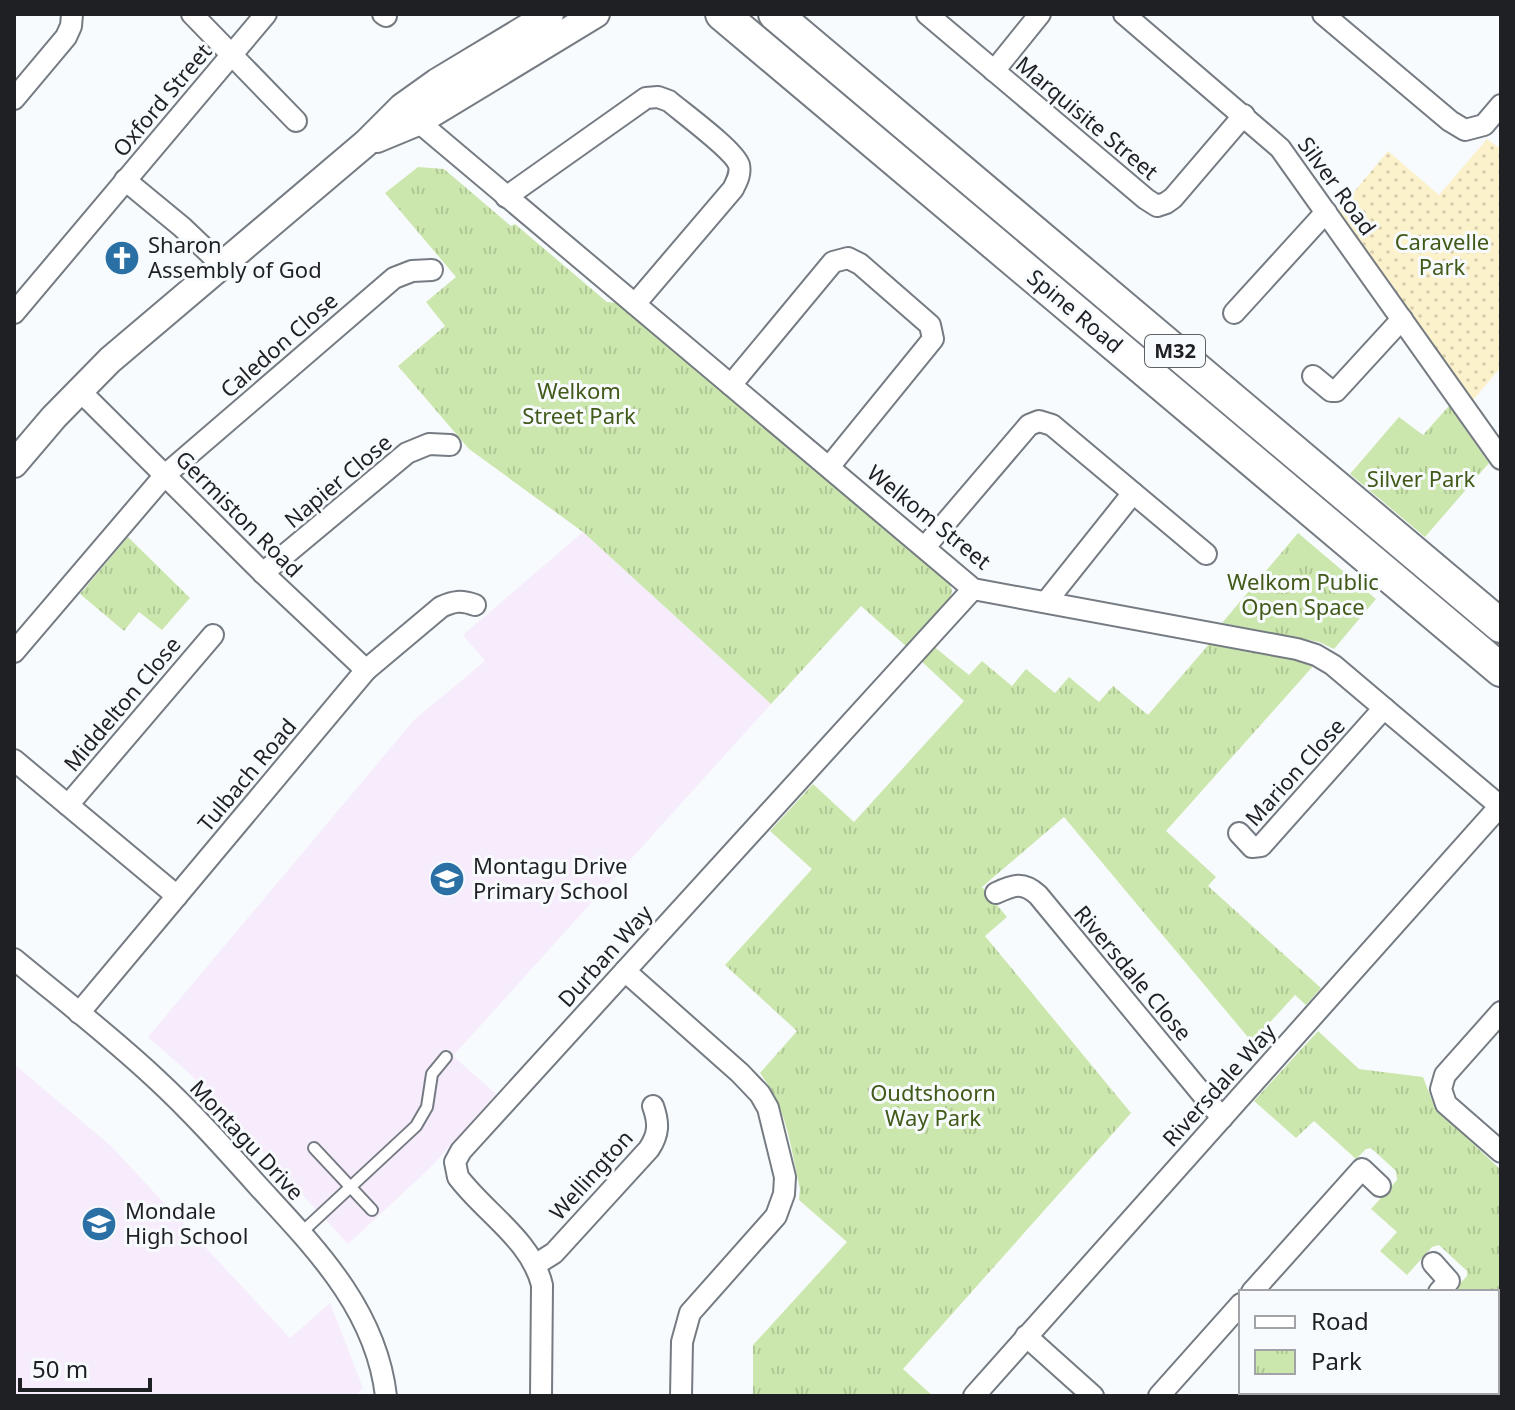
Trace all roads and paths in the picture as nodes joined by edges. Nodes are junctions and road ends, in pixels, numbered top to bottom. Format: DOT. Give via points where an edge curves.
graph roads {
  1 [pos="72,14"];
  2 [pos="192,14"];
  3 [pos="266,14"];
  4 [pos="550,14"];
  5 [pos="596,14"];
  6 [pos="722,14"];
  7 [pos="775,14"];
  8 [pos="927,14"];
  9 [pos="1040,14"];
  10 [pos="1323,14"];
  11 [pos="1136,18"];
  12 [pos="232,54"];
  13 [pos="994,71"];
  14 [pos="14,99"];
  15 [pos="1501,105"];
  16 [pos="410,114"];
  17 [pos="1244,115"];
  18 [pos="296,121"];
  19 [pos="125,180"];
  20 [pos="506,197"];
  21 [pos="1326,212"];
  22 [pos="222,265"];
  23 [pos="432,270"];
  24 [pos="635,304"];
  25 [pos="14,313"];
  26 [pos="1234,313"];
  27 [pos="1402,319"];
  28 [pos="1313,376"];
  29 [pos="731,385"];
  30 [pos="79,390"];
  31 [pos="450,445"];
  32 [pos="1501,459"];
  33 [pos="14,464"];
  34 [pos="829,467"];
  35 [pos="165,475"];
  36 [pos="1133,493"];
  37 [pos="925,547"];
  38 [pos="1206,554"];
  39 [pos="263,573"];
  40 [pos="973,589"];
  41 [pos="1046,602"];
  42 [pos="475,605"];
  43 [pos="1501,626"];
  44 [pos="213,635"];
  45 [pos="14,652"];
  46 [pos="366,670"];
  47 [pos="1501,670"];
  48 [pos="1384,708"];
  49 [pos="14,760"];
  50 [pos="68,805"];
  51 [pos="1500,806"];
  52 [pos="1239,833"];
  53 [pos="996,893"];
  54 [pos="177,896"];
  55 [pos="14,959"];
  56 [pos="625,971"];
  57 [pos="1501,1012"];
  58 [pos="79,1013"];
  59 [pos="446,1057"];
  60 [pos="653,1106"];
  61 [pos="1222,1118"];
  62 [pos="314,1148"];
  63 [pos="1501,1152"];
  64 [pos="1380,1186"];
  65 [pos="351,1187"];
  66 [pos="372,1210"];
  67 [pos="301,1233"];
  68 [pos="1433,1263"];
  69 [pos="535,1265"];
  70 [pos="1254,1290"];
  71 [pos="1441,1290"];
  72 [pos="1239,1306"];
  73 [pos="1026,1336"];
  74 [pos="386,1396"];
  75 [pos="541,1396"];
  76 [pos="681,1396"];
  77 [pos="974,1396"];
  78 [pos="1093,1396"];
  79 [pos="1159,1396"];
  1 -- 14 [label="street" via="66,37"];
  2 -- 12 [label="street"];
  3 -- 12 [label="street, Oxford Street"];
  4 -- 16 [label="street" via="437,82"];
  5 -- 16 [label="street"];
  6 -- 47 [label="main road, Spine Road / M32"];
  7 -- 43 [label="main road, Spine Road / M32"];
  8 -- 13 [label="street, Marquisite Street"];
  9 -- 13 [label="street"];
  10 -- 15 [label="street" via="1465,130 1484,125"];
  11 -- 17 [label="street, Silver Road"];
  12 -- 18 [label="street"];
  12 -- 19 [label="street, Oxford Street"];
  13 -- 17 [label="street, Marquisite Street" via="1157,206 1173,198"];
  16 -- 20 [label="street, Welkom Street"];
  16 -- 22 [label="street" via="366,143"];
  17 -- 21 [label="street, Silver Road" via="1280,148"];
  19 -- 22 [label="street, Oxford Street"];
  19 -- 25 [label="street, Oxford Street"];
  20 -- 24 [label="street, Welkom Street"];
  20 -- 24 [label="street" via="646,98 669,101 735,157 738,180"];
  21 -- 26 [label="street"];
  21 -- 27 [label="street, Silver Road"];
  22 -- 30 [label="street"];
  23 -- 35 [label="street, Caledon Close" via="394,278"];
  24 -- 29 [label="street, Welkom Street"];
  27 -- 28 [label="street" via="1338,390 1331,391"];
  27 -- 32 [label="street, Silver Road"];
  29 -- 34 [label="street, Welkom Street"];
  29 -- 34 [label="street" via="833,262 857,261 930,325 932,343"];
  30 -- 33 [label="street"];
  30 -- 35 [label="street, Germiston Road"];
  31 -- 39 [label="street, Napier Close" via="429,444 407,453"];
  34 -- 37 [label="street, Welkom Street"];
  35 -- 39 [label="street, Germiston Road"];
  35 -- 45 [label="street, Caledon Close"];
  36 -- 37 [label="street" via="1052,425 1039,421 1029,425"];
  36 -- 38 [label="street"];
  36 -- 41 [label="street"];
  37 -- 40 [label="street, Welkom Street"];
  39 -- 46 [label="street, Germiston Road"];
  40 -- 41 [label="street, Welkom Street"];
  40 -- 56 [label="street, Durban Way"];
  41 -- 48 [label="street, Welkom Street" via="1305,650 1333,665"];
  42 -- 46 [label="street, Tulbach Road" via="463,600 441,607"];
  44 -- 50 [label="street, Middelton Close"];
  46 -- 54 [label="street, Tulbach Road"];
  48 -- 51 [label="street, Welkom Street"];
  48 -- 52 [label="street, Marion Close" via="1261,846 1252,847"];
  49 -- 50 [label="street"];
  50 -- 54 [label="street"];
  51 -- 61 [label="street, Riversdale Way"];
  53 -- 61 [label="street, Riversdale Close" via="1019,884 1038,895"];
  54 -- 58 [label="street, Tulbach Road"];
  55 -- 58 [label="street, Montagu Drive"];
  56 -- 69 [label="street, Durban Way" via="455,1162 458,1177"];
  56 -- 76 [label="street" via="760,1094 785,1177 776,1216 690,1313 682,1342"];
  57 -- 63 [label="street" via="1445,1075 1441,1089 1446,1104"];
  58 -- 67 [label="street, Montagu Drive" via="154,1077"];
  59 -- 65 [label="lane" via="432,1074 424,1115"];
  60 -- 69 [label="street, Wellington" via="658,1126 649,1149 554,1253"];
  61 -- 73 [label="street, Riversdale Way"];
  62 -- 65 [label="lane"];
  64 -- 70 [label="street" via="1362,1169"];
  65 -- 66 [label="lane"];
  65 -- 67 [label="lane"];
  67 -- 74 [label="street, Montagu Drive" via="333,1270 364,1320"];
  68 -- 71 [label="street" via="1448,1278"];
  69 -- 75 [label="street, Durban Way" via="542,1285"];
  72 -- 79 [label="street"];
  73 -- 77 [label="street, Riversdale Way"];
  73 -- 78 [label="street"];
}
